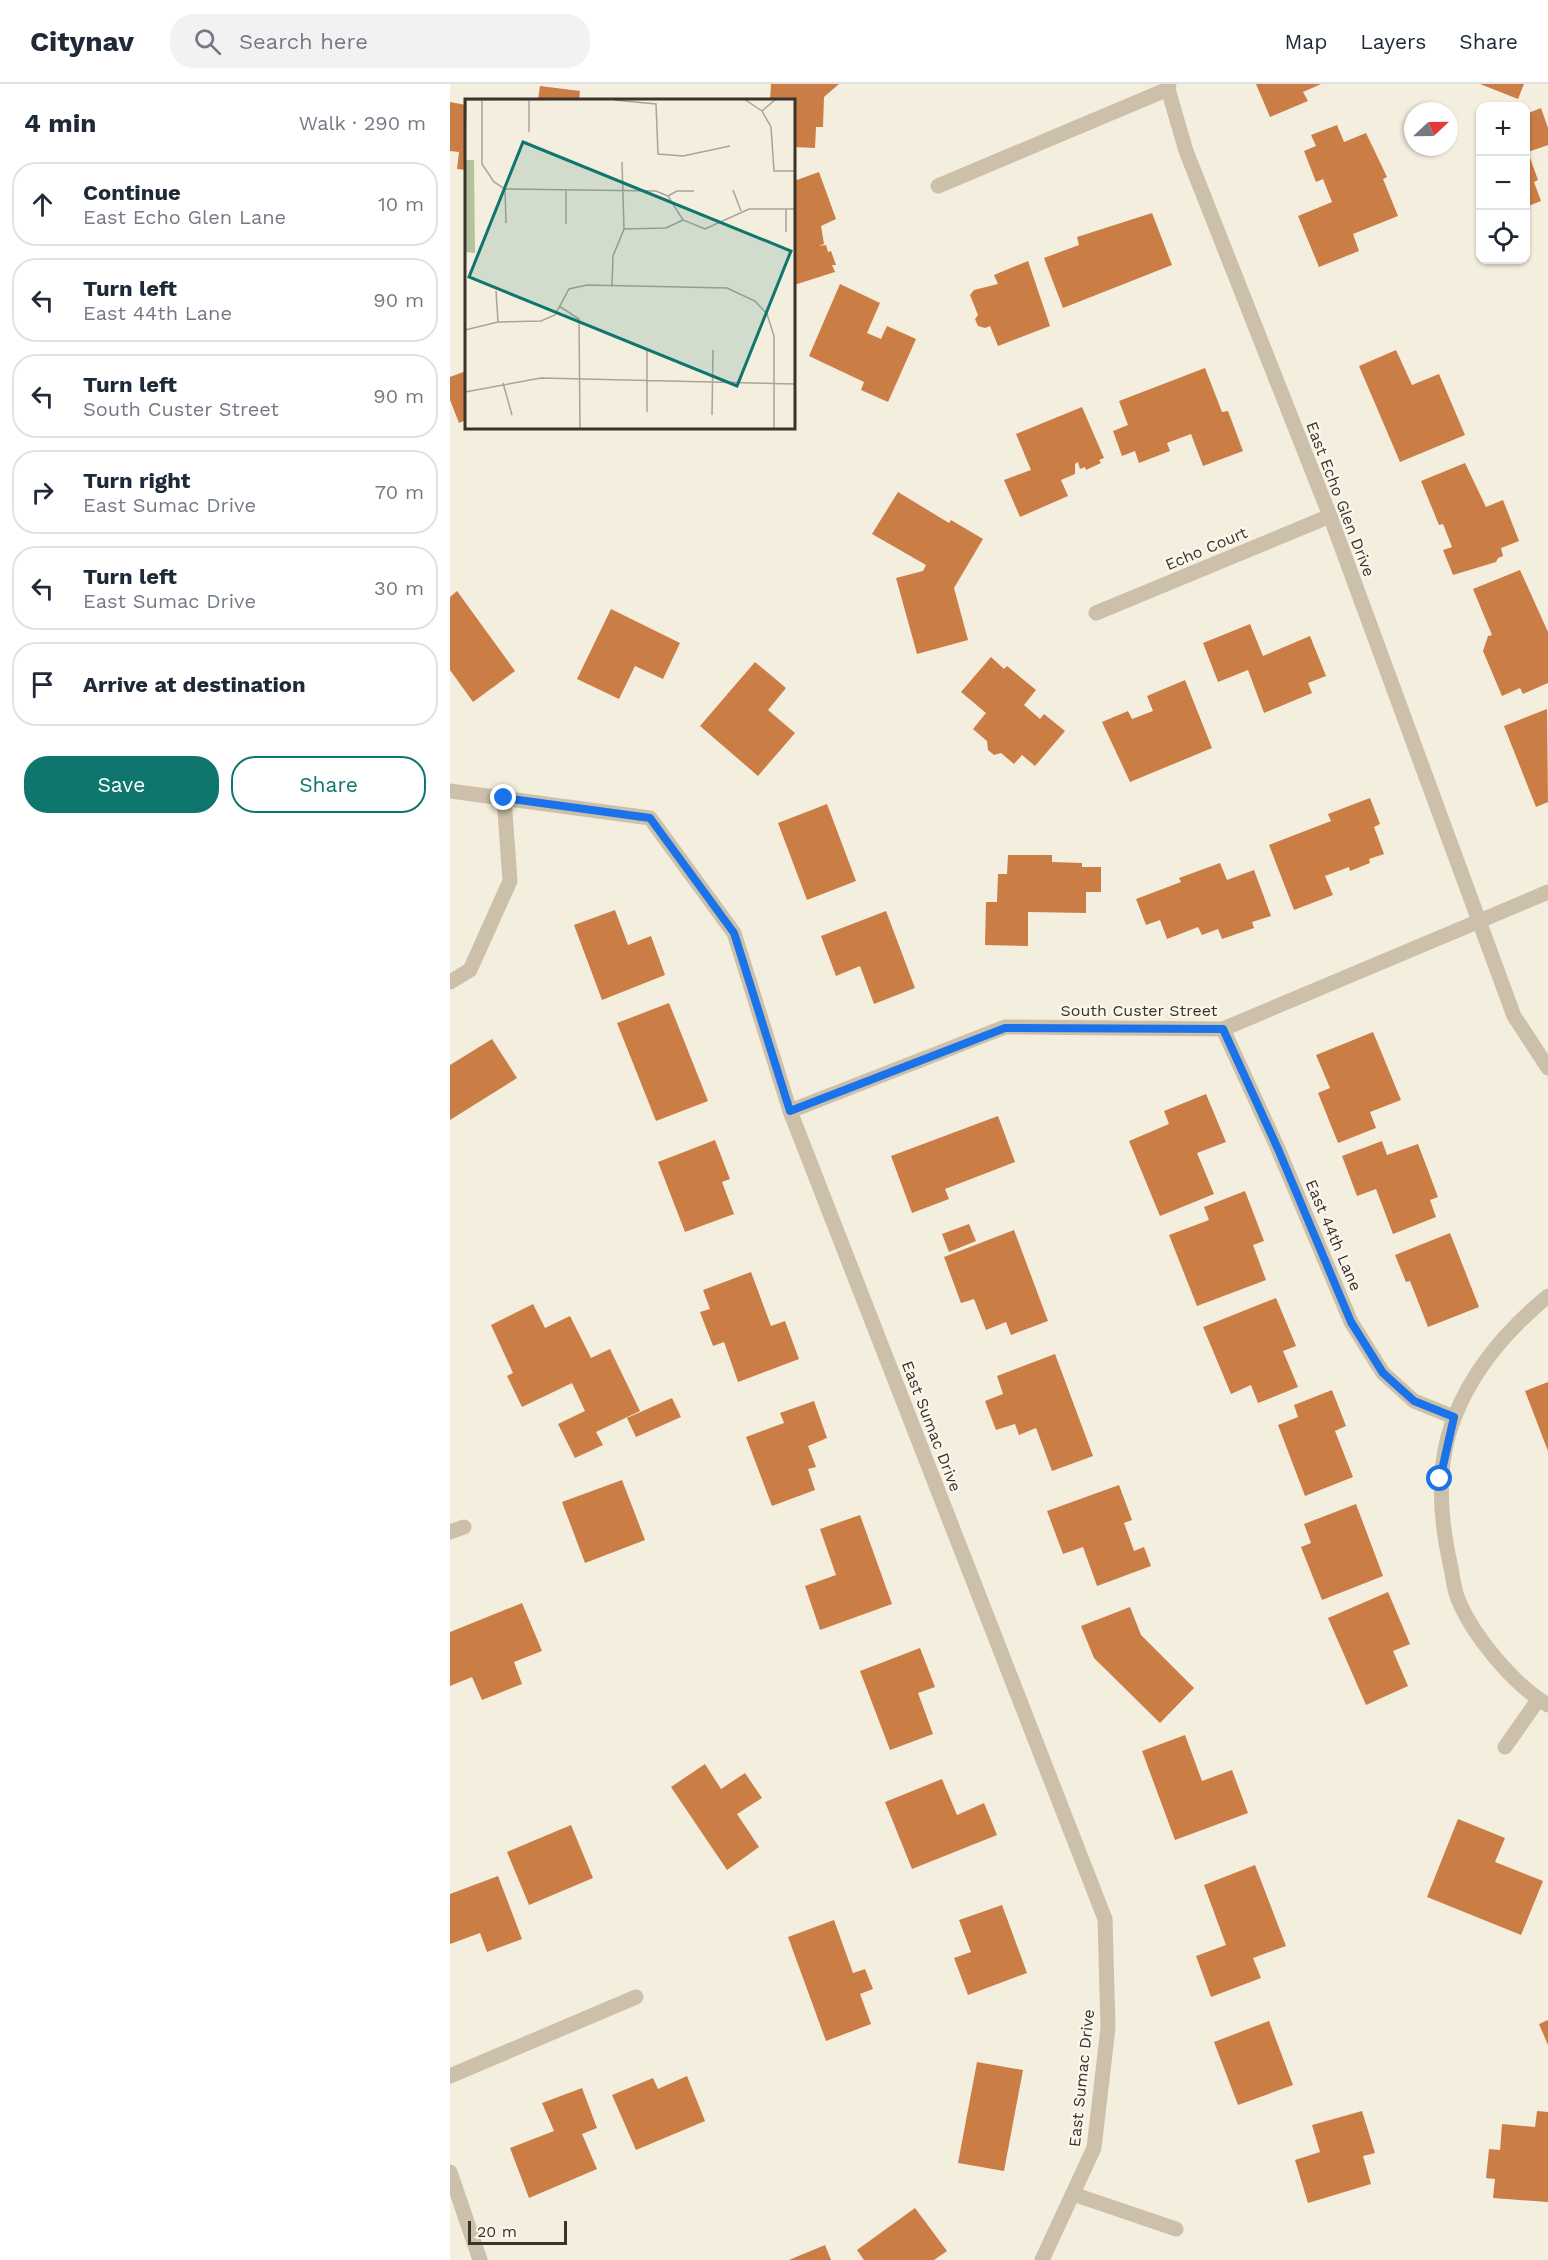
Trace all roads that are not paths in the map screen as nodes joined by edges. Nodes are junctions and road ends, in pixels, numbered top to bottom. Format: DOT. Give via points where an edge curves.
graph roads {
  1 [pos="1168,87"];
  2 [pos="938,186"];
  3 [pos="1330,516"];
  4 [pos="1096,613"];
  5 [pos="450,791"];
  6 [pos="504,798"];
  7 [pos="1548,892"];
  8 [pos="1480,922"];
  9 [pos="450,981"];
  10 [pos="1223,1029"];
  11 [pos="1548,1068"];
  12 [pos="790,1111"];
  13 [pos="1548,1296"];
  14 [pos="1454,1417"];
  15 [pos="1543,1702"];
  16 [pos="1505,1747"];
  17 [pos="636,1997"];
  18 [pos="450,2076"];
  19 [pos="450,2172"];
  20 [pos="1073,2194"];
  21 [pos="1176,2229"];
  22 [pos="480,2260"];
  23 [pos="1042,2260"];
  1 -- 2 [label="street"];
  1 -- 3 [label="street, East Echo Glen Drive" via="1186,151"];
  3 -- 4 [label="street, Echo Court"];
  3 -- 8 [label="street, East Echo Glen Drive"];
  5 -- 6 [label="street, East Sumac Drive"];
  6 -- 9 [label="street" via="510,881 470,970"];
  6 -- 12 [label="street, East Sumac Drive" via="650,818 734,933"];
  7 -- 8 [label="street, South Custer Street"];
  8 -- 10 [label="street, South Custer Street"];
  8 -- 11 [label="street, East Echo Glen Drive" via="1514,1016"];
  10 -- 12 [label="street, South Custer Street" via="1005,1028"];
  10 -- 14 [label="street, East 44th Lane" via="1351,1322 1383,1373 1414,1401"];
  12 -- 20 [label="street, East Sumac Drive" via="1105,1919 1108,2028 1095,2148"];
  13 -- 14 [label="street" via="1522,1317 1483,1362"];
  14 -- 15 [label="street" via="1440,1479 1444,1537 1458,1599 1493,1658"];
  15 -- 16 [label="street"];
  17 -- 18 [label="street"];
  19 -- 22 [label="street"];
  20 -- 21 [label="street"];
  20 -- 23 [label="street, East Sumac Drive"];
}
